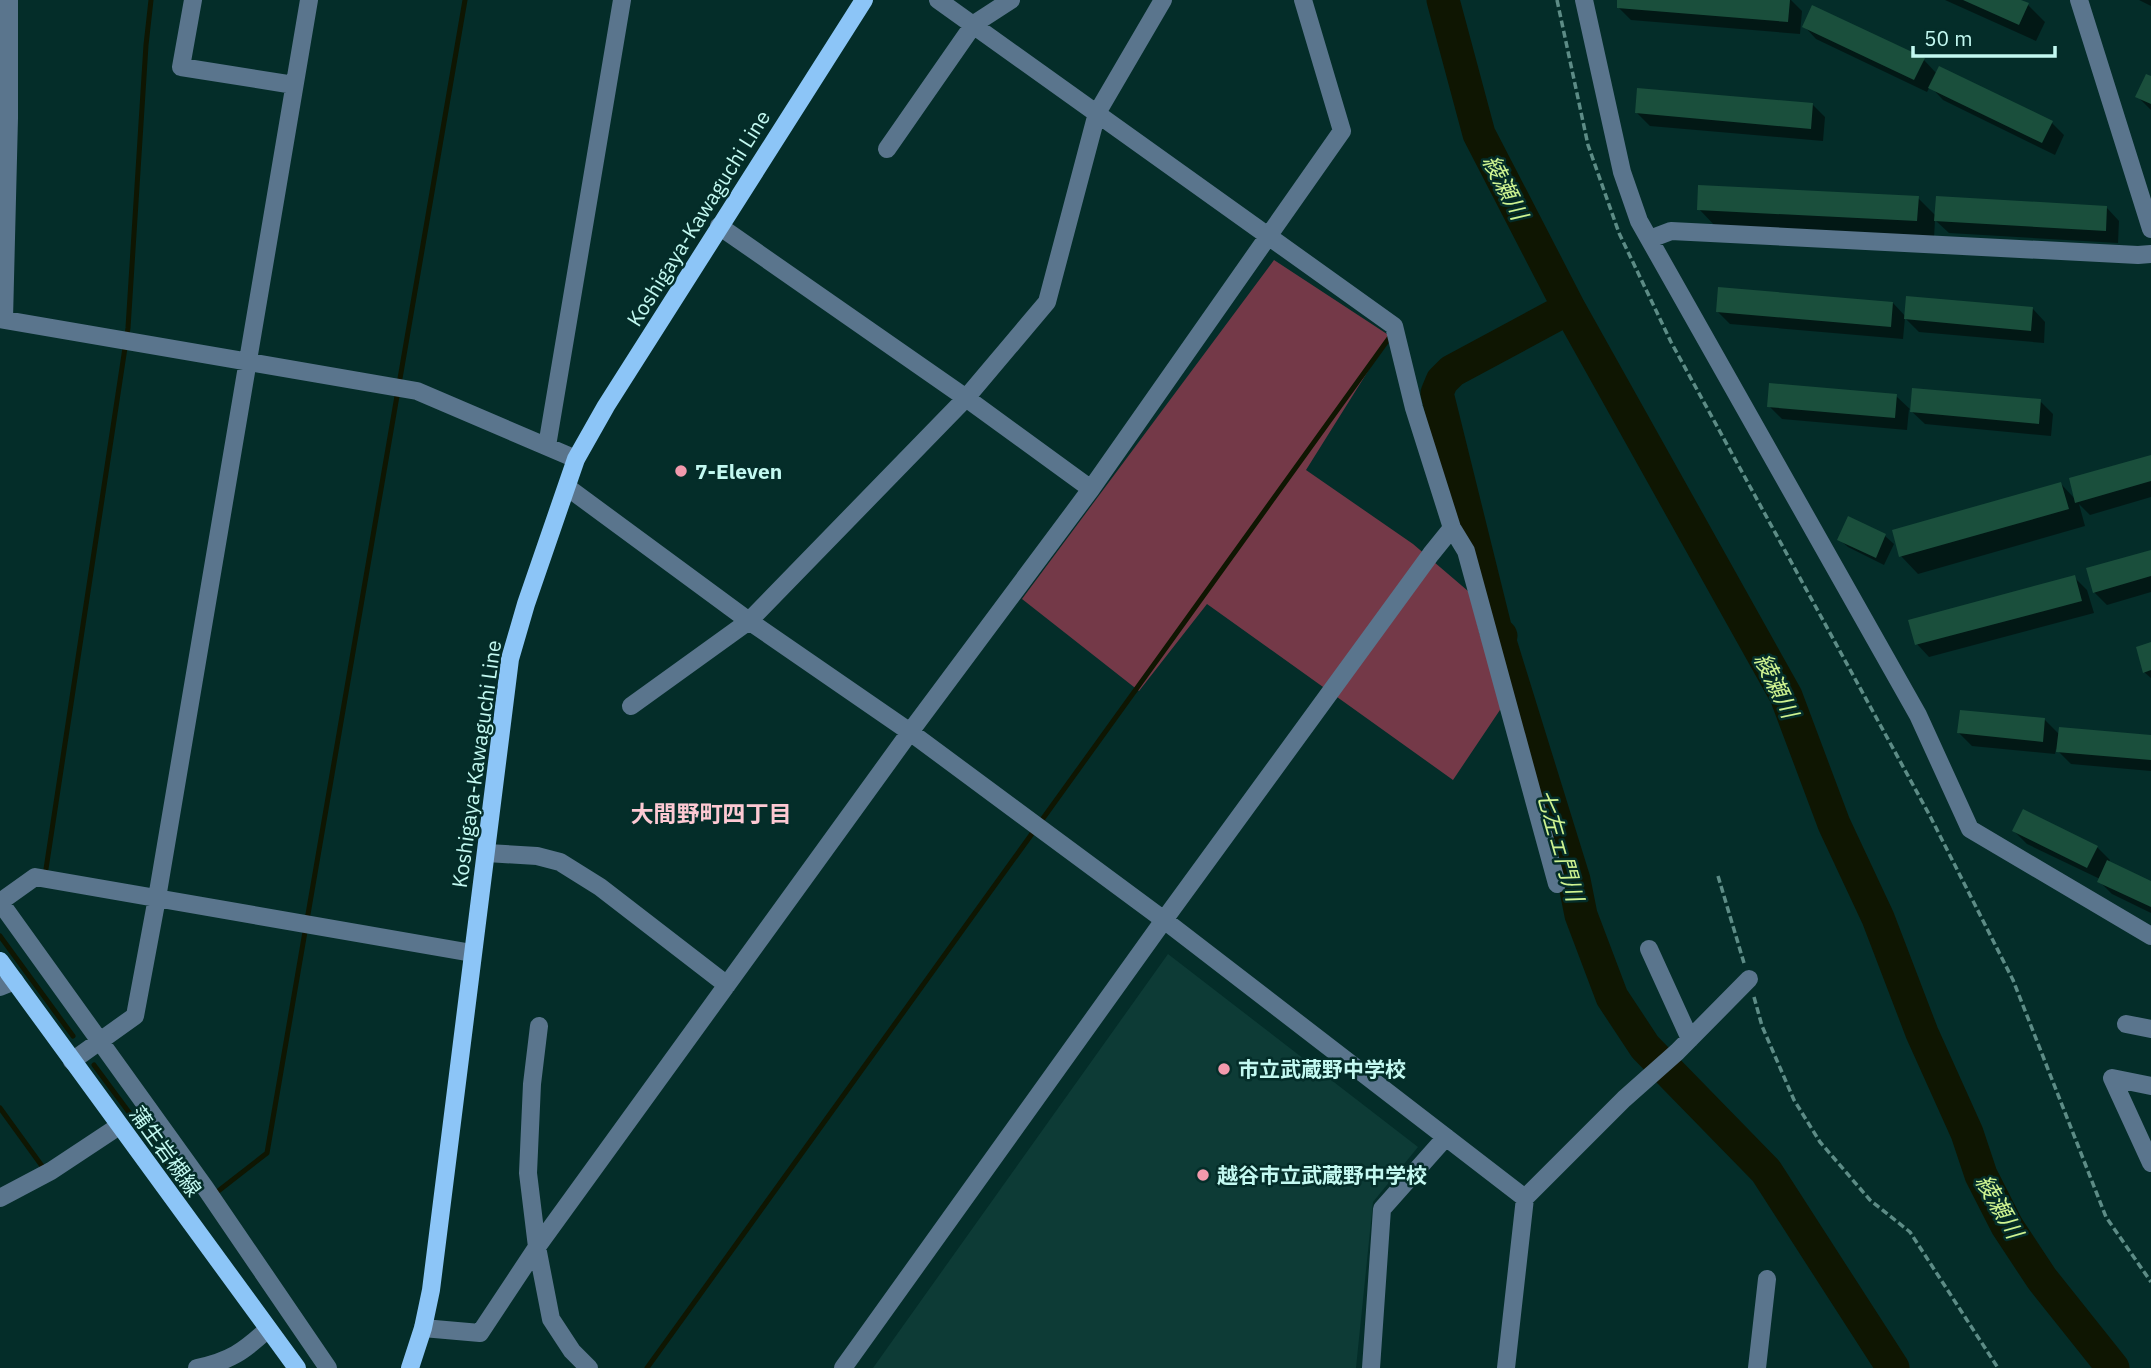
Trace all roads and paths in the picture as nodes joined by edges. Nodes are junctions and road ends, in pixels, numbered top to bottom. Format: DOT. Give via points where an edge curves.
graph roads {
  1 [pos="9,0"];
  2 [pos="193,0"];
  3 [pos="309,0"];
  4 [pos="622,0"];
  5 [pos="864,0"];
  6 [pos="938,0"];
  7 [pos="1012,0"];
  8 [pos="1163,0"];
  9 [pos="1303,0"];
  10 [pos="1557,0"];
  11 [pos="1584,0"];
  12 [pos="2079,0"];
  13 [pos="974,24"];
  14 [pos="294,85"];
  15 [pos="4,88"];
  16 [pos="1097,113"];
  17 [pos="887,149"];
  18 [pos="719,226"];
  19 [pos="2151,229"];
  20 [pos="1269,237"];
  21 [pos="1650,239"];
  22 [pos="2151,254"];
  23 [pos="2,319"];
  24 [pos="248,363"];
  25 [pos="966,398"];
  26 [pos="547,446"];
  27 [pos="576,459"];
  28 [pos="567,487"];
  29 [pos="1091,489"];
  30 [pos="1452,528"];
  31 [pos="749,621"];
  32 [pos="631,706"];
  33 [pos="910,732"];
  34 [pos="487,853"];
  35 [pos="1718,876"];
  36 [pos="1557,884"];
  37 [pos="157,898"];
  38 [pos="0,902"];
  39 [pos="1164,920"];
  40 [pos="2151,936"];
  41 [pos="1648,949"];
  42 [pos="472,953"];
  43 [pos="0,961"];
  44 [pos="1749,979"];
  45 [pos="7,984"];
  46 [pos="727,985"];
  47 [pos="2126,1024"];
  48 [pos="539,1026"];
  49 [pos="2151,1029"];
  50 [pos="1689,1040"];
  51 [pos="99,1042"];
  52 [pos="72,1061"];
  53 [pos="2151,1086"];
  54 [pos="119,1126"];
  55 [pos="1446,1137"];
  56 [pos="2151,1163"];
  57 [pos="0,1198"];
  58 [pos="1525,1198"];
  59 [pos="537,1247"];
  60 [pos="1767,1279"];
  61 [pos="2151,1282"];
  62 [pos="423,1328"];
  63 [pos="268,1329"];
  64 [pos="197,1368"];
  65 [pos="297,1368"];
  66 [pos="328,1368"];
  67 [pos="410,1368"];
  68 [pos="589,1368"];
  69 [pos="843,1368"];
  70 [pos="1371,1368"];
  71 [pos="1506,1368"];
  72 [pos="1757,1368"];
  73 [pos="1997,1368"];
  1 -- 15 [label="street"];
  2 -- 14 [label="street" via="181,67"];
  3 -- 14 [label="street"];
  4 -- 26 [label="street"];
  5 -- 18 [label="main road, Koshigaya-Kawaguchi Line"];
  6 -- 13 [label="street"];
  7 -- 13 [label="street"];
  8 -- 16 [label="street"];
  9 -- 20 [label="street" via="1342,131"];
  10 -- 61 [label="path" via="1588,145 1619,233 1671,342 1930,816 2012,979 2106,1217"];
  11 -- 21 [label="street" via="1622,172"];
  12 -- 19 [label="street"];
  13 -- 16 [label="street"];
  13 -- 17 [label="street"];
  14 -- 24 [label="street"];
  15 -- 23 [label="street"];
  16 -- 20 [label="street"];
  16 -- 25 [label="street" via="1047,302"];
  18 -- 25 [label="street"];
  18 -- 27 [label="main road, Koshigaya-Kawaguchi Line"];
  20 -- 29 [label="street"];
  20 -- 30 [label="street" via="1394,326"];
  21 -- 22 [label="street" via="1671,231"];
  21 -- 40 [label="street" via="1917,715 1970,829"];
  23 -- 24 [label="street"];
  24 -- 26 [label="street" via="417,391"];
  24 -- 37 [label="street"];
  25 -- 29 [label="street"];
  25 -- 31 [label="street"];
  26 -- 27 [label="street"];
  27 -- 28 [label="main road, Koshigaya-Kawaguchi Line"];
  28 -- 31 [label="street"];
  28 -- 34 [label="main road, Koshigaya-Kawaguchi Line" via="510,659"];
  29 -- 33 [label="street"];
  30 -- 36 [label="street" via="1466,551"];
  30 -- 39 [label="street"];
  31 -- 32 [label="street"];
  31 -- 33 [label="street"];
  33 -- 39 [label="street"];
  33 -- 46 [label="street"];
  34 -- 42 [label="main road, Koshigaya-Kawaguchi Line"];
  34 -- 46 [label="street" via="560,862 600,887"];
  35 -- 44 [label="path"];
  37 -- 38 [label="street" via="35,877"];
  37 -- 42 [label="street"];
  37 -- 51 [label="street" via="135,1016"];
  38 -- 51 [label="street"];
  39 -- 55 [label="street"];
  39 -- 69 [label="street"];
  41 -- 50 [label="street"];
  42 -- 62 [label="main road, Koshigaya-Kawaguchi Line" via="439,1240"];
  43 -- 45 [label="main road, 蒲生岩槻線"];
  44 -- 50 [label="street"];
  44 -- 73 [label="path" via="1762,1026 1794,1100 1820,1142 1870,1200 1910,1232"];
  45 -- 52 [label="main road, 蒲生岩槻線"];
  46 -- 59 [label="street"];
  47 -- 49 [label="street"];
  48 -- 59 [label="street" via="528,1173"];
  50 -- 58 [label="street"];
  51 -- 52 [label="street"];
  51 -- 66 [label="street"];
  52 -- 54 [label="main road, 蒲生岩槻線"];
  53 -- 56 [label="street" via="2112,1078"];
  54 -- 57 [label="street"];
  54 -- 63 [label="main road, 蒲生岩槻線"];
  55 -- 58 [label="street"];
  55 -- 70 [label="street" via="1382,1209"];
  58 -- 71 [label="street"];
  59 -- 62 [label="street" via="480,1333"];
  59 -- 68 [label="street" via="551,1319"];
  60 -- 72 [label="street"];
  62 -- 67 [label="main road, Koshigaya-Kawaguchi Line"];
  63 -- 64 [label="street" via="224,1363"];
  63 -- 65 [label="main road, 蒲生岩槻線"];
}
